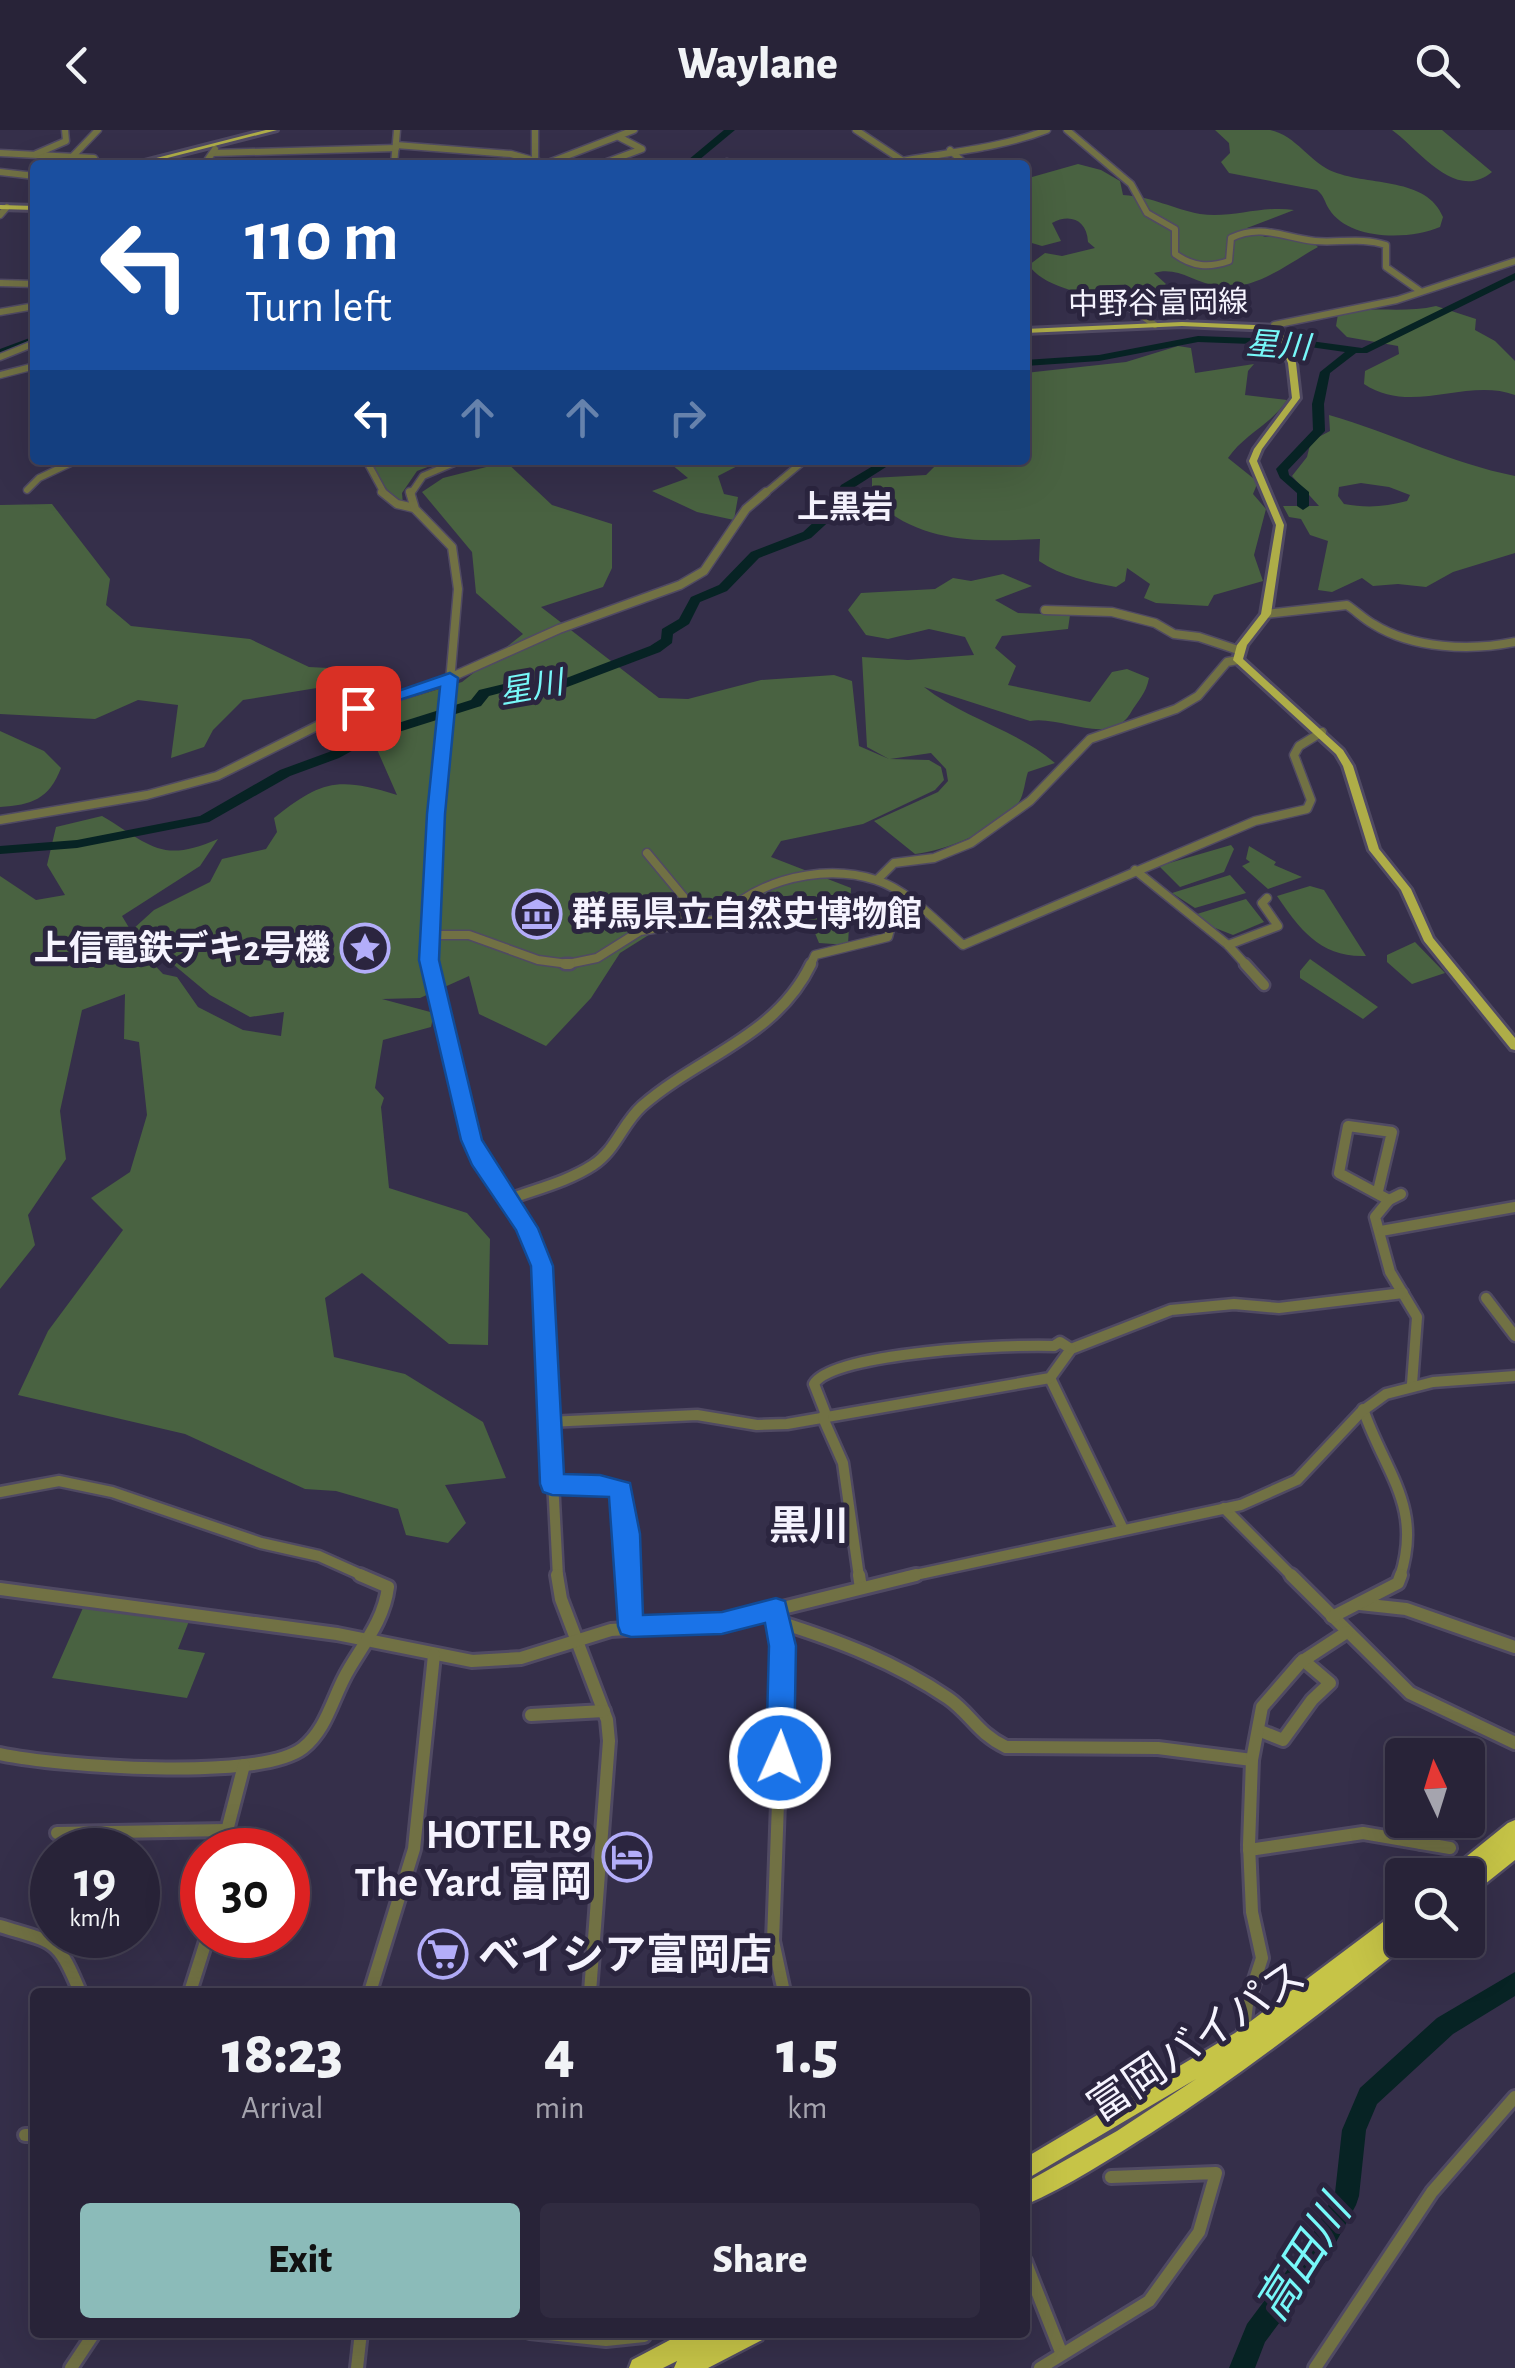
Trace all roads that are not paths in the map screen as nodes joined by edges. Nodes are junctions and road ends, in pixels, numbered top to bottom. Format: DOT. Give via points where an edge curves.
graph roads {
  1 [pos="65,130"];
  2 [pos="98,130"];
  3 [pos="274,130"];
  4 [pos="397,130"];
  5 [pos="535,130"];
  6 [pos="634,130"];
  7 [pos="856,130"];
  8 [pos="1046,130"];
  9 [pos="1067,130"];
  10 [pos="619,137"];
  11 [pos="217,144"];
  12 [pos="396,147"];
  13 [pos="950,150"];
  14 [pos="0,153"];
  15 [pos="214,153"];
  16 [pos="32,156"];
  17 [pos="70,158"];
  18 [pos="535,158"];
  19 [pos="98,160"];
  20 [pos="152,160"];
  21 [pos="208,160"];
  22 [pos="395,160"];
  23 [pos="538,160"];
  24 [pos="555,160"];
  25 [pos="612,160"];
  26 [pos="903,160"];
  27 [pos="961,160"];
  28 [pos="0,172"];
  29 [pos="30,175"];
  30 [pos="4,207"];
  31 [pos="30,208"];
  32 [pos="0,216"];
  33 [pos="1515,261"];
  34 [pos="1502,268"];
  35 [pos="1515,272"];
  36 [pos="0,283"];
  37 [pos="30,284"];
  38 [pos="1420,291"];
  39 [pos="1080,294"];
  40 [pos="30,307"];
  41 [pos="0,312"];
  42 [pos="1274,325"];
  43 [pos="1155,326"];
  44 [pos="1030,332"];
  45 [pos="30,345"];
  46 [pos="0,357"];
  47 [pos="30,367"];
  48 [pos="0,375"];
  49 [pos="67,465"];
  50 [pos="368,465"];
  51 [pos="446,465"];
  52 [pos="799,465"];
  53 [pos="27,490"];
  54 [pos="414,508"];
  55 [pos="1045,610"];
  56 [pos="1266,614"];
  57 [pos="1515,642"];
  58 [pos="1238,655"];
  59 [pos="450,678"];
  60 [pos="1322,732"];
  61 [pos="0,820"];
  62 [pos="647,853"];
  63 [pos="1135,870"];
  64 [pos="877,880"];
  65 [pos="899,896"];
  66 [pos="1267,898"];
  67 [pos="678,926"];
  68 [pos="428,935"];
  69 [pos="1228,945"];
  70 [pos="1264,985"];
  71 [pos="1515,1046"];
  72 [pos="1378,1191"];
  73 [pos="1401,1194"];
  74 [pos="506,1200"];
  75 [pos="1390,1200"];
  76 [pos="1515,1207"];
  77 [pos="1381,1230"];
  78 [pos="1404,1294"];
  79 [pos="1486,1298"];
  80 [pos="1515,1336"];
  81 [pos="1071,1349"];
  82 [pos="1515,1376"];
  83 [pos="1050,1378"];
  84 [pos="1412,1384"];
  85 [pos="1363,1409"];
  86 [pos="824,1418"];
  87 [pos="548,1422"];
  88 [pos="552,1484"];
  89 [pos="0,1492"];
  90 [pos="1224,1508"];
  91 [pos="1123,1529"];
  92 [pos="861,1588"];
  93 [pos="0,1589"];
  94 [pos="1359,1604"];
  95 [pos="778,1616"];
  96 [pos="1332,1617"];
  97 [pos="631,1626"];
  98 [pos="1347,1632"];
  99 [pos="368,1640"];
  100 [pos="576,1641"];
  101 [pos="1515,1647"];
  102 [pos="434,1655"];
  103 [pos="1304,1660"];
  104 [pos="604,1711"];
  105 [pos="530,1715"];
  106 [pos="1258,1730"];
  107 [pos="1515,1743"];
  108 [pos="0,1754"];
  109 [pos="1252,1760"];
  110 [pos="244,1765"];
  111 [pos="227,1828"];
  112 [pos="1515,1829"];
  113 [pos="1419,1838"];
  114 [pos="1421,1843"];
  115 [pos="1450,1848"];
  116 [pos="1515,1848"];
  117 [pos="1249,1850"];
  118 [pos="1479,1858"];
  119 [pos="1485,1872"];
  120 [pos="0,1926"];
  121 [pos="1385,1932"];
  122 [pos="1385,1950"];
  123 [pos="201,1958"];
  124 [pos="78,1988"];
  125 [pos="191,1988"];
  126 [pos="371,1988"];
  127 [pos="590,1988"];
  128 [pos="783,1988"];
  129 [pos="1242,2040"];
  130 [pos="1515,2096"];
  131 [pos="1030,2167"];
  132 [pos="1111,2177"];
  133 [pos="1030,2192"];
  134 [pos="1030,2274"];
  135 [pos="90,2338"];
  136 [pos="360,2338"];
  137 [pos="587,2338"];
  138 [pos="618,2338"];
  139 [pos="644,2338"];
  140 [pos="699,2338"];
  141 [pos="742,2338"];
  142 [pos="1061,2352"];
  143 [pos="651,2366"];
  144 [pos="70,2368"];
  145 [pos="356,2368"];
  146 [pos="685,2368"];
  147 [pos="1040,2368"];
  148 [pos="1315,2368"];
  1 -- 16 [label="street" via="66,141"];
  2 -- 17 [label="street"];
  3 -- 11 [label="main road"];
  4 -- 12 [label="street"];
  5 -- 18 [label="street"];
  6 -- 10 [label="street"];
  7 -- 26 [label="street"];
  8 -- 13 [label="street" via="1015,142"];
  9 -- 38 [label="street" via="1127,176 1147,213 1175,230 1175,254 1186,262 1229,262 1231,238 1256,230 1317,241 1368,239 1386,244 1386,267"];
  10 -- 24 [label="street"];
  10 -- 25 [label="street" via="642,149"];
  11 -- 15 [label="street"];
  11 -- 20 [label="main road"];
  12 -- 15 [label="street"];
  12 -- 18 [label="street"];
  12 -- 22 [label="street"];
  13 -- 26 [label="street"];
  13 -- 27 [label="street"];
  14 -- 16 [label="street"];
  15 -- 21 [label="street"];
  16 -- 17 [label="street"];
  17 -- 19 [label="street"];
  18 -- 23 [label="street"];
  28 -- 29 [label="street"];
  30 -- 31 [label="main road"];
  30 -- 32 [label="street"];
  33 -- 34 [label="street"];
  34 -- 35 [label="street"];
  34 -- 38 [label="street"];
  36 -- 37 [label="street"];
  38 -- 42 [label="street" via="1397,303"];
  39 -- 43 [label="street" via="1126,305"];
  40 -- 41 [label="street"];
  42 -- 43 [label="main road, 中野谷富岡線"];
  42 -- 56 [label="main road, 中野谷富岡線" via="1296,398 1253,461 1280,524"];
  43 -- 44 [label="main road, 中野谷富岡線"];
  45 -- 46 [label="street"];
  47 -- 48 [label="street"];
  49 -- 53 [label="street"];
  50 -- 54 [label="street" via="378,487 404,508"];
  51 -- 54 [label="street" via="416,482"];
  52 -- 59 [label="street" via="746,510 704,571"];
  54 -- 59 [label="street" via="450,542 457,564"];
  55 -- 58 [label="street" via="1112,612 1155,622"];
  56 -- 57 [label="street" via="1347,605 1378,628 1436,642 1485,648"];
  56 -- 58 [label="main road, 中野谷富岡線"];
  58 -- 60 [label="main road" via="1253,678"];
  58 -- 64 [label="street" via="1176,709 1090,739 1030,800 971,844 894,863"];
  59 -- 61 [label="street" via="337,716 218,776"];
  59 -- 68 [label="street"];
  60 -- 63 [label="street" via="1294,755 1311,800 1307,808 1254,821"];
  60 -- 71 [label="main road" via="1348,766 1374,850 1406,888 1428,939"];
  62 -- 67 [label="street" via="686,900"];
  63 -- 65 [label="street" via="963,945"];
  63 -- 69 [label="street"];
  64 -- 65 [label="street"];
  64 -- 67 [label="street" via="800,875 752,892 734,917"];
  65 -- 74 [label="street" via="888,938 815,955 797,992 764,1025 642,1106 597,1162"];
  66 -- 69 [label="street" via="1262,903 1278,926"];
  67 -- 68 [label="street" via="640,931 598,958 568,964 469,935"];
  68 -- 74 [label="street" via="433,986 472,1140"];
  69 -- 70 [label="street"];
  72 -- 72 [label="street" via="1339,1173 1348,1126 1392,1132"];
  72 -- 75 [label="street"];
  73 -- 75 [label="street"];
  74 -- 87 [label="street" via="542,1266"];
  75 -- 77 [label="street" via="1375,1217"];
  76 -- 77 [label="street"];
  77 -- 78 [label="street" via="1390,1270"];
  78 -- 81 [label="street" via="1279,1308 1171,1310"];
  78 -- 84 [label="street" via="1421,1331 1412,1350"];
  79 -- 80 [label="street"];
  81 -- 83 [label="street"];
  81 -- 86 [label="street" via="1060,1342 999,1343 843,1365 814,1384"];
  82 -- 84 [label="street"];
  83 -- 86 [label="street"];
  83 -- 91 [label="street"];
  84 -- 85 [label="street"];
  85 -- 90 [label="street" via="1298,1480"];
  85 -- 94 [label="street" via="1406,1502 1408,1552 1398,1582"];
  86 -- 87 [label="street" via="757,1424 639,1415"];
  86 -- 92 [label="street" via="843,1462"];
  87 -- 88 [label="street"];
  88 -- 97 [label="street" via="621,1490"];
  88 -- 100 [label="street" via="561,1599"];
  89 -- 99 [label="street" via="59,1481 319,1556 388,1587"];
  90 -- 91 [label="street"];
  90 -- 96 [label="street"];
  91 -- 92 [label="street"];
  92 -- 95 [label="street"];
  93 -- 99 [label="street"];
  94 -- 96 [label="street"];
  94 -- 101 [label="street" via="1406,1609"];
  95 -- 97 [label="street"];
  95 -- 109 [label="street" via="882,1660 952,1700 985,1737 1006,1747 1158,1748"];
  95 -- 128 [label="street" via="782,1692 772,1941"];
  96 -- 98 [label="street"];
  97 -- 100 [label="street"];
  98 -- 103 [label="street"];
  98 -- 107 [label="street" via="1410,1693"];
  99 -- 102 [label="street"];
  99 -- 110 [label="street" via="314,1740 294,1754"];
  100 -- 102 [label="street" via="521,1658"];
  100 -- 104 [label="street"];
  102 -- 126 [label="street" via="421,1819"];
  103 -- 106 [label="street" via="1262,1707"];
  103 -- 106 [label="street" via="1330,1682 1283,1740"];
  104 -- 105 [label="street"];
  104 -- 127 [label="street" via="610,1767"];
  106 -- 109 [label="street"];
  108 -- 110 [label="street" via="46,1764"];
  109 -- 117 [label="street"];
  110 -- 111 [label="street"];
  112 -- 118 [label="highway"];
  113 -- 114 [label="street"];
  114 -- 115 [label="street"];
  114 -- 117 [label="street" via="1364,1834"];
  116 -- 119 [label="highway"];
  117 -- 129 [label="street" via="1262,1958"];
  120 -- 124 [label="street" via="53,1942"];
  121 -- 129 [label="highway, 富岡バイパス"];
  122 -- 133 [label="highway, 富岡バイパス" via="1208,2083"];
  123 -- 125 [label="street"];
  129 -- 131 [label="highway, 富岡バイパス"];
  130 -- 148 [label="street" via="1441,2178"];
  132 -- 142 [label="street" via="1216,2173 1199,2232 1149,2301"];
  134 -- 142 [label="street"];
  135 -- 144 [label="street"];
  136 -- 145 [label="street"];
  137 -- 138 [label="street"];
  139 -- 143 [label="street"];
  140 -- 143 [label="highway"];
  141 -- 146 [label="highway"];
  142 -- 147 [label="street"];
}
